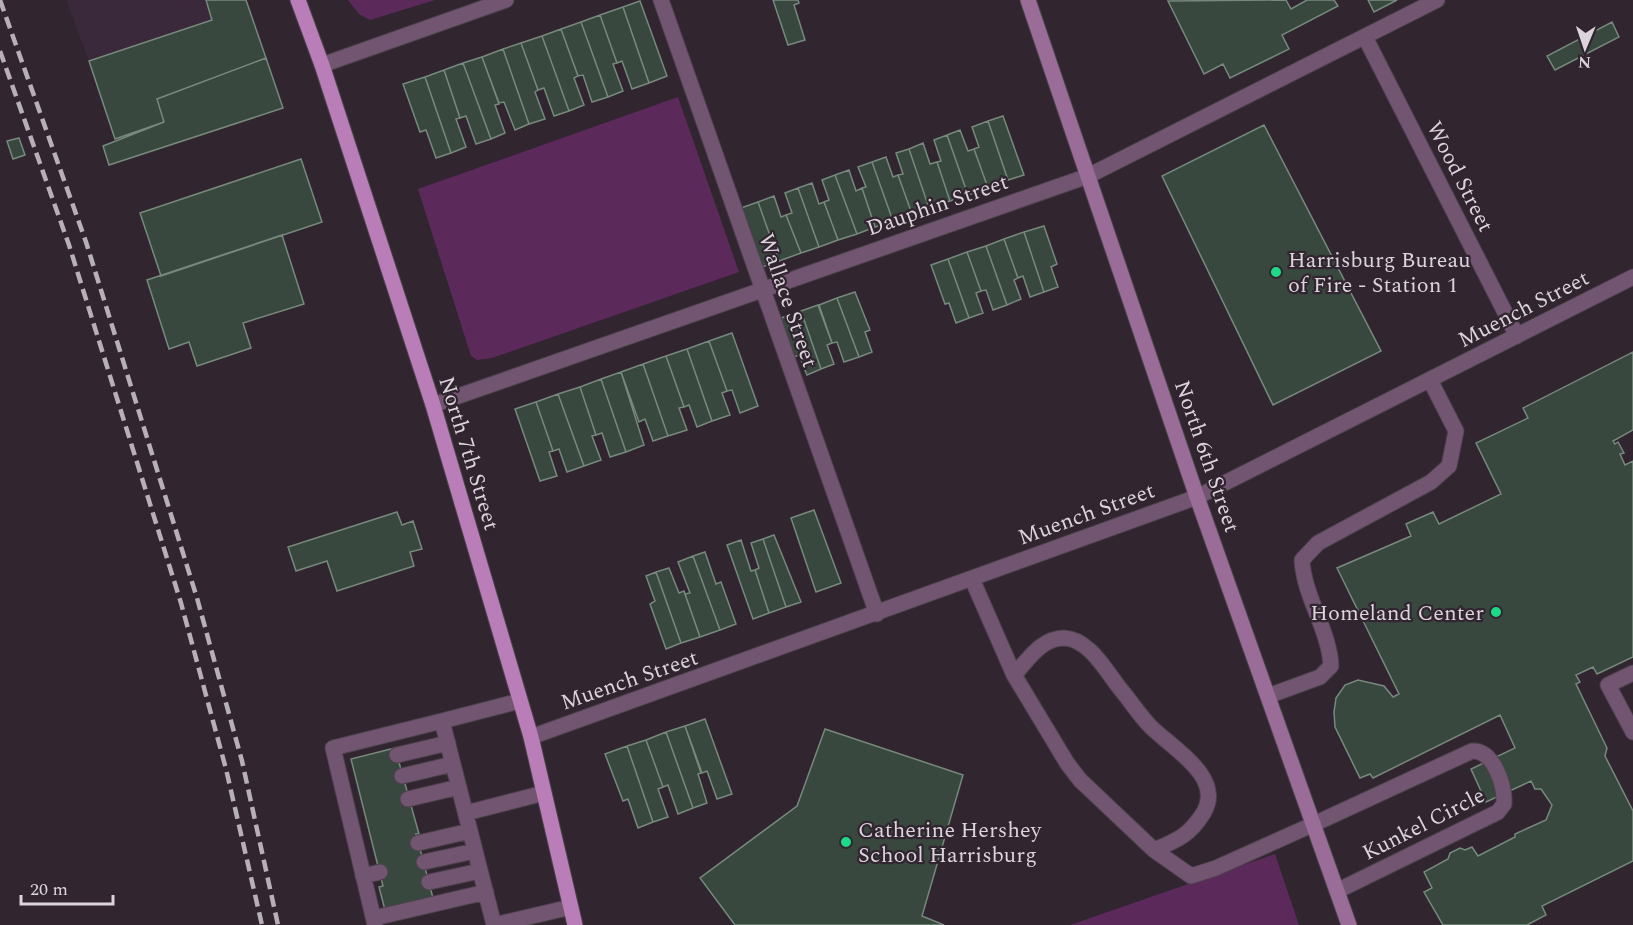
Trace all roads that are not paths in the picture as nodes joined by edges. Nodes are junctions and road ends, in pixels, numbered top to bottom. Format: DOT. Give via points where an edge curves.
graph roads {
  1 [pos="298,0"];
  2 [pos="506,0"];
  3 [pos="661,0"];
  4 [pos="1028,0"];
  5 [pos="1437,0"];
  6 [pos="1365,37"];
  7 [pos="322,65"];
  8 [pos="1088,176"];
  9 [pos="1633,277"];
  10 [pos="761,288"];
  11 [pos="1517,336"];
  12 [pos="1430,380"];
  13 [pos="433,405"];
  14 [pos="1197,497"];
  15 [pos="972,579"];
  16 [pos="877,614"];
  17 [pos="1633,673"];
  18 [pos="1014,675"];
  19 [pos="1268,696"];
  20 [pos="520,700"];
  21 [pos="442,721"];
  22 [pos="1633,732"];
  23 [pos="531,737"];
  24 [pos="448,742"];
  25 [pos="397,755"];
  26 [pos="453,764"];
  27 [pos="402,776"];
  28 [pos="459,787"];
  29 [pos="544,793"];
  30 [pos="408,799"];
  31 [pos="364,810"];
  32 [pos="466,813"];
  33 [pos="349,814"];
  34 [pos="1314,824"];
  35 [pos="470,831"];
  36 [pos="418,843"];
  37 [pos="1154,850"];
  38 [pos="475,851"];
  39 [pos="375,853"];
  40 [pos="359,856"];
  41 [pos="424,862"];
  42 [pos="480,871"];
  43 [pos="380,872"];
  44 [pos="363,876"];
  45 [pos="429,882"];
  46 [pos="1337,891"];
  47 [pos="486,892"];
  48 [pos="571,907"];
  49 [pos="374,922"];
  50 [pos="494,925"];
  51 [pos="575,925"];
  52 [pos="1349,925"];
  1 -- 7 [label="main road, North 7th Street"];
  2 -- 7 [label="street"];
  3 -- 10 [label="street, Wallace Street"];
  4 -- 8 [label="main road, North 6th Street"];
  5 -- 6 [label="street, Dauphin Street"];
  6 -- 8 [label="street, Dauphin Street"];
  6 -- 11 [label="street, Wood Street"];
  7 -- 13 [label="main road, North 7th Street"];
  8 -- 10 [label="street, Dauphin Street"];
  8 -- 14 [label="main road, North 6th Street"];
  9 -- 11 [label="street, Muench Street"];
  10 -- 13 [label="street, Dauphin Street"];
  10 -- 16 [label="street, Wallace Street"];
  11 -- 12 [label="street, Muench Street"];
  12 -- 14 [label="street, Muench Street"];
  12 -- 19 [label="street" via="1456,432 1449,466 1431,482 1318,543 1302,560 1303,576 1330,648 1331,666 1320,677"];
  13 -- 20 [label="main road, North 7th Street"];
  14 -- 15 [label="street, Muench Street"];
  14 -- 19 [label="main road, North 6th Street"];
  15 -- 16 [label="street, Muench Street"];
  15 -- 18 [label="street"];
  16 -- 23 [label="street, Muench Street"];
  17 -- 22 [label="street" via="1608,686"];
  18 -- 37 [label="street" via="1080,780"];
  18 -- 37 [label="street" via="1051,640 1065,638 1083,643 1150,726 1191,762 1210,790 1208,806 1184,837"];
  19 -- 34 [label="main road, North 6th Street"];
  20 -- 21 [label="street"];
  20 -- 23 [label="main road, North 7th Street"];
  21 -- 24 [label="street"];
  21 -- 33 [label="street" via="333,748 346,768 351,789"];
  23 -- 29 [label="main road, North 7th Street"];
  24 -- 25 [label="street"];
  24 -- 26 [label="street"];
  26 -- 27 [label="street"];
  26 -- 28 [label="street"];
  28 -- 30 [label="street"];
  28 -- 32 [label="street"];
  29 -- 32 [label="street"];
  29 -- 48 [label="main road, North 7th Street"];
  31 -- 33 [label="street"];
  32 -- 35 [label="street"];
  33 -- 40 [label="street"];
  34 -- 37 [label="street, Kunkel Circle" via="1191,876"];
  34 -- 46 [label="main road, North 6th Street"];
  34 -- 46 [label="street, Kunkel Circle" via="1472,751 1481,751 1487,757 1502,786 1504,804 1498,812"];
  35 -- 36 [label="street"];
  35 -- 38 [label="street"];
  38 -- 41 [label="street"];
  38 -- 42 [label="street"];
  39 -- 40 [label="street"];
  40 -- 44 [label="street"];
  42 -- 45 [label="street"];
  42 -- 47 [label="street"];
  43 -- 44 [label="street"];
  44 -- 49 [label="street" via="375,895"];
  46 -- 52 [label="main road, North 6th Street"];
  47 -- 49 [label="street"];
  47 -- 50 [label="street"];
  48 -- 50 [label="street"];
  48 -- 51 [label="main road, North 7th Street"];
}
